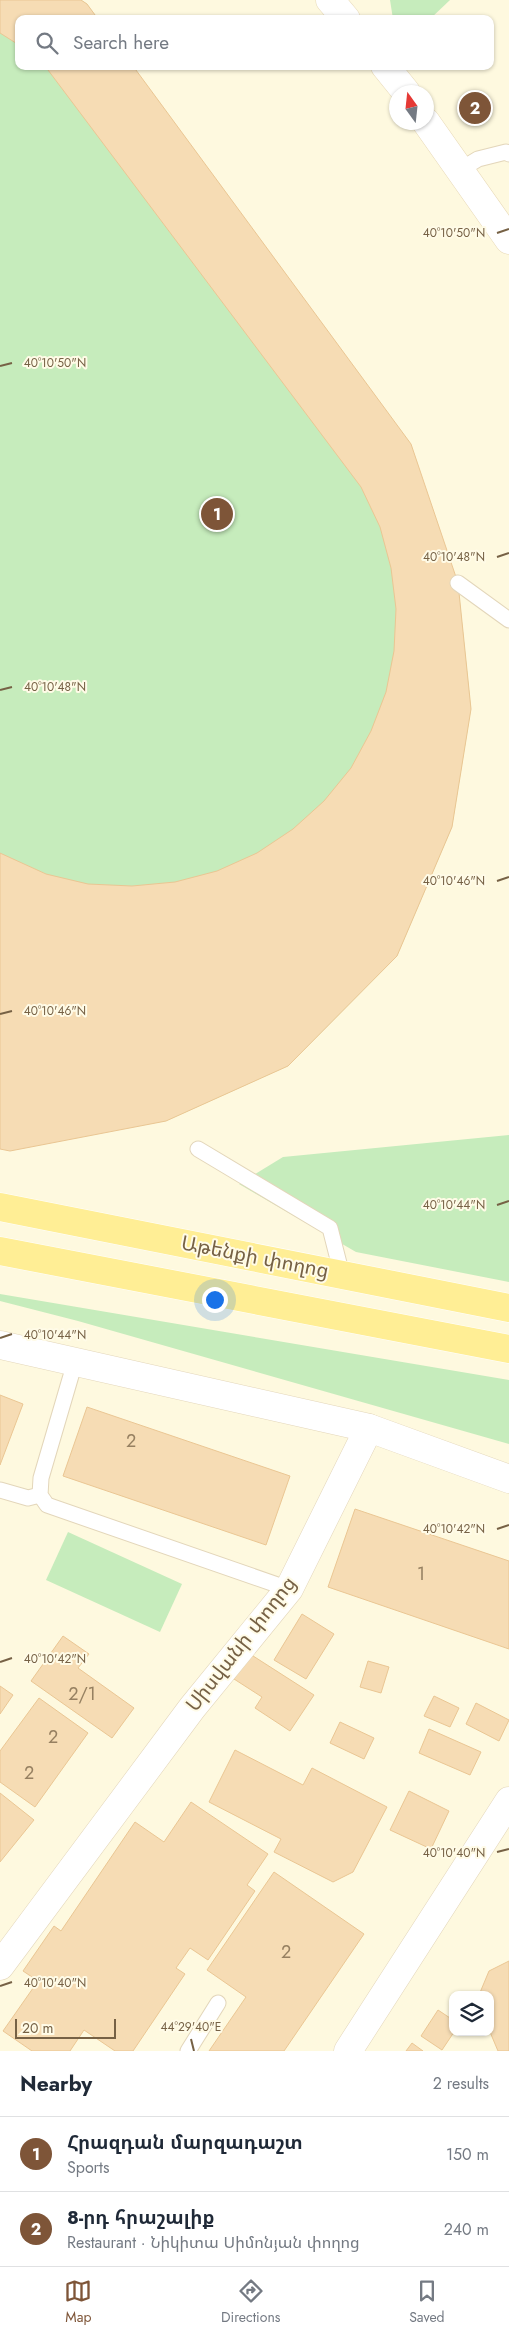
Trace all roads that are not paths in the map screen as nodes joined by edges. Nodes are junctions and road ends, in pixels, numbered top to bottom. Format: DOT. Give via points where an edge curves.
graph roads {
  1 [pos="330,0"];
  2 [pos="343,15"];
  3 [pos="388,70"];
  4 [pos="400,85"];
  5 [pos="432,130"];
  6 [pos="509,154"];
  7 [pos="460,170"];
  8 [pos="509,240"];
  9 [pos="458,583"];
  10 [pos="509,620"];
  11 [pos="198,1149"];
  12 [pos="0,1207"];
  13 [pos="0,1251"];
  14 [pos="342,1275"];
  15 [pos="509,1308"];
  16 [pos="0,1345"];
  17 [pos="509,1349"];
  18 [pos="75,1362"];
  19 [pos="369,1428"];
  20 [pos="509,1479"];
  21 [pos="0,1490"];
  22 [pos="40,1495"];
  23 [pos="290,1589"];
  24 [pos="509,1801"];
  25 [pos="0,1966"];
  26 [pos="218,2003"];
  27 [pos="188,2051"];
  28 [pos="348,2051"];
  1 -- 2 [label="street"];
  3 -- 4 [label="street"];
  5 -- 7 [label="street"];
  6 -- 7 [label="lane" via="478,159"];
  7 -- 8 [label="street"];
  9 -- 10 [label="lane"];
  11 -- 14 [label="lane" via="330,1228"];
  12 -- 14 [label="main road, Աթենքի փողոց"];
  13 -- 17 [label="main road"];
  14 -- 15 [label="main road, Աթենքի փողոց"];
  16 -- 18 [label="street"];
  18 -- 19 [label="street"];
  18 -- 22 [label="lane" via="41,1478"];
  19 -- 20 [label="street"];
  19 -- 23 [label="street, Սիսվանի փողոց"];
  21 -- 22 [label="lane" via="28,1498"];
  22 -- 23 [label="lane" via="47,1505"];
  23 -- 25 [label="street, Սիսվանի փողոց" via="192,1708"];
  24 -- 28 [label="street"];
  26 -- 27 [label="lane"];
}
